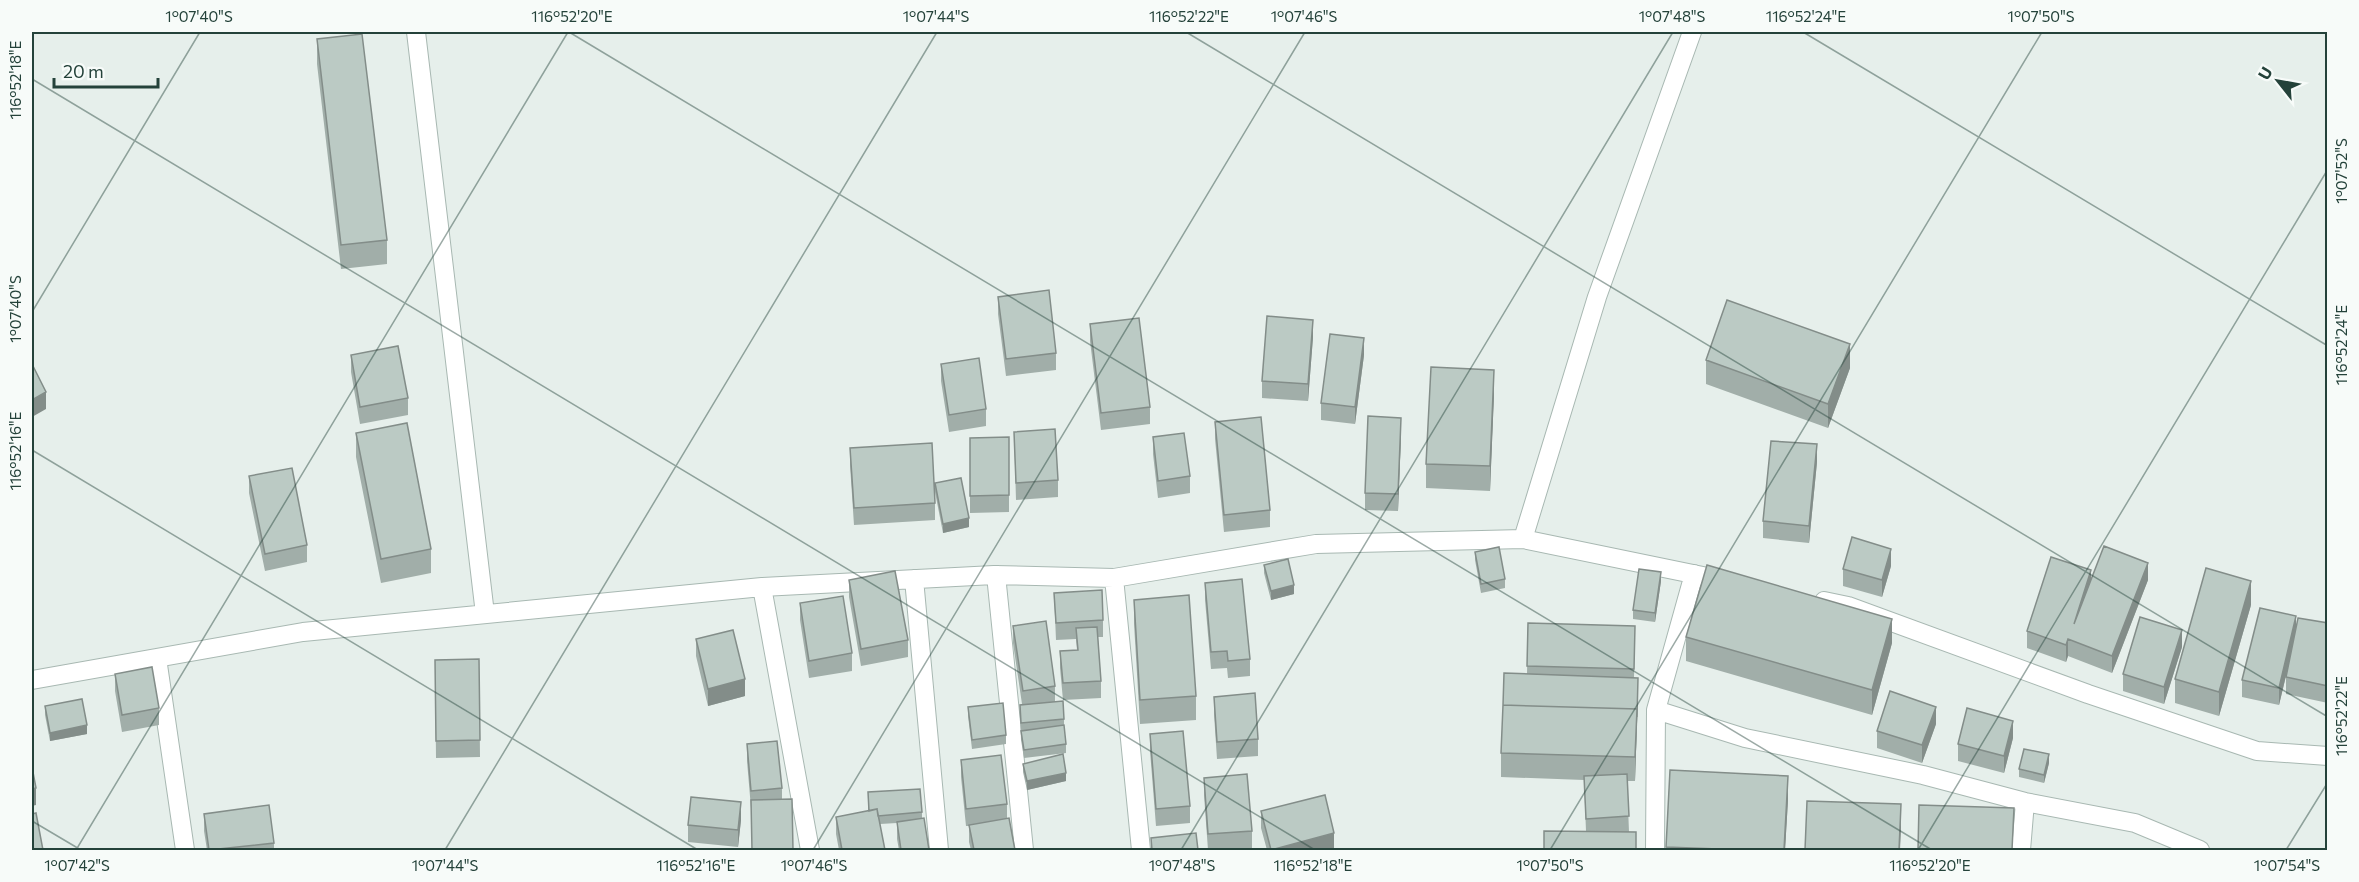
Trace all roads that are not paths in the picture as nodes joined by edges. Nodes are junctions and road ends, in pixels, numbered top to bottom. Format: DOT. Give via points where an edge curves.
graph roads {
  1 [pos="416,32"];
  2 [pos="1692,32"];
  3 [pos="1523,539"];
  4 [pos="1694,574"];
  5 [pos="996,575"];
  6 [pos="1114,578"];
  7 [pos="915,579"];
  8 [pos="1749,586"];
  9 [pos="762,587"];
  10 [pos="1804,597"];
  11 [pos="484,614"];
  12 [pos="157,658"];
  13 [pos="32,680"];
  14 [pos="1656,710"];
  15 [pos="2328,756"];
  16 [pos="2025,802"];
  17 [pos="186,850"];
  18 [pos="810,850"];
  19 [pos="939,850"];
  20 [pos="1024,850"];
  21 [pos="1141,850"];
  22 [pos="1655,850"];
  23 [pos="2022,850"];
  24 [pos="2200,850"];
  1 -- 11 [label="street"];
  2 -- 3 [label="street" via="1597,297"];
  3 -- 4 [label="street"];
  3 -- 6 [label="street" via="1316,544"];
  4 -- 8 [label="street"];
  4 -- 14 [label="street"];
  5 -- 6 [label="street"];
  5 -- 7 [label="street"];
  5 -- 20 [label="street"];
  6 -- 21 [label="street"];
  7 -- 9 [label="street"];
  7 -- 19 [label="street"];
  9 -- 11 [label="street"];
  9 -- 18 [label="street"];
  10 -- 15 [label="street" via="1848,606 2257,752"];
  11 -- 12 [label="street" via="303,632"];
  12 -- 13 [label="street"];
  12 -- 17 [label="street"];
  14 -- 16 [label="street" via="1745,738 1923,775"];
  14 -- 22 [label="street"];
  16 -- 23 [label="street"];
  16 -- 24 [label="street" via="2135,823"];
}
